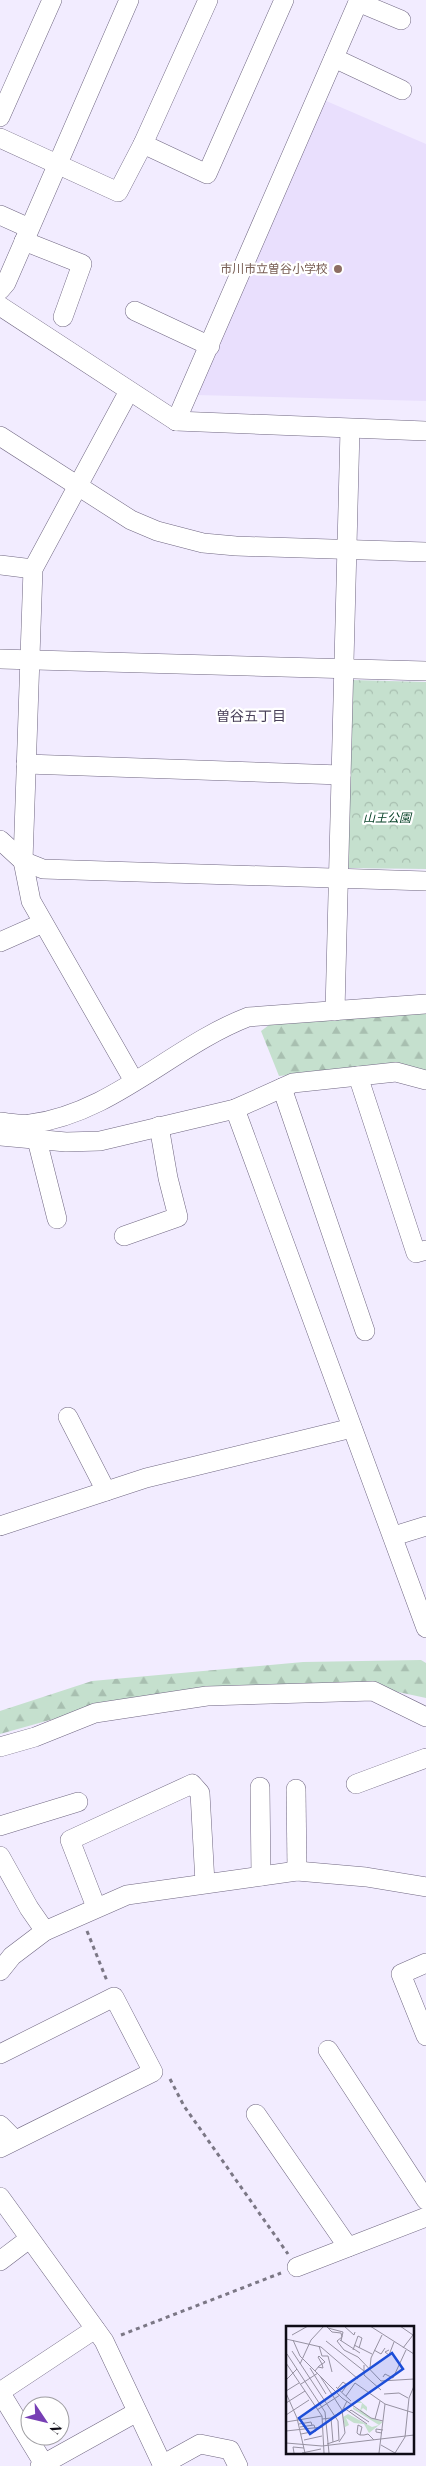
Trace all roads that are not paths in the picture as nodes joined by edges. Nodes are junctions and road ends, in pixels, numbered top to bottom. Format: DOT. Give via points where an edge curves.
graph roads {
  1 [pos="52,0"];
  2 [pos="129,0"];
  3 [pos="208,0"];
  4 [pos="284,0"];
  5 [pos="359,1"];
  6 [pos="401,20"];
  7 [pos="334,58"];
  8 [pos="402,90"];
  9 [pos="0,117"];
  10 [pos="0,138"];
  11 [pos="143,144"];
  12 [pos="57,165"];
  13 [pos="0,215"];
  14 [pos="27,234"];
  15 [pos="0,290"];
  16 [pos="0,306"];
  17 [pos="135,311"];
  18 [pos="63,317"];
  19 [pos="210,346"];
  20 [pos="129,391"];
  21 [pos="176,421"];
  22 [pos="350,429"];
  23 [pos="426,431"];
  24 [pos="0,436"];
  25 [pos="79,488"];
  26 [pos="347,550"];
  27 [pos="426,552"];
  28 [pos="0,565"];
  29 [pos="33,569"];
  30 [pos="0,659"];
  31 [pos="30,660"];
  32 [pos="344,670"];
  33 [pos="426,671"];
  34 [pos="26,764"];
  35 [pos="341,775"];
  36 [pos="0,840"];
  37 [pos="23,861"];
  38 [pos="338,880"];
  39 [pos="426,882"];
  40 [pos="43,923"];
  41 [pos="0,942"];
  42 [pos="426,1004"];
  43 [pos="335,1011"];
  44 [pos="358,1076"];
  45 [pos="426,1080"];
  46 [pos="134,1081"];
  47 [pos="282,1088"];
  48 [pos="235,1109"];
  49 [pos="0,1122"];
  50 [pos="159,1126"];
  51 [pos="0,1136"];
  52 [pos="37,1140"];
  53 [pos="57,1219"];
  54 [pos="124,1236"];
  55 [pos="426,1250"];
  56 [pos="365,1331"];
  57 [pos="68,1417"];
  58 [pos="352,1428"];
  59 [pos="106,1491"];
  60 [pos="0,1526"];
  61 [pos="426,1526"];
  62 [pos="394,1536"];
  63 [pos="426,1628"];
  64 [pos="426,1716"];
  65 [pos="0,1747"];
  66 [pos="426,1758"];
  67 [pos="356,1784"];
  68 [pos="260,1787"];
  69 [pos="296,1789"];
  70 [pos="78,1802"];
  71 [pos="0,1826"];
  72 [pos="0,1856"];
  73 [pos="297,1871"];
  74 [pos="261,1876"];
  75 [pos="205,1883"];
  76 [pos="426,1887"];
  77 [pos="88,1911"];
  78 [pos="45,1931"];
  79 [pos="426,1963"];
  80 [pos="0,1971"];
  81 [pos="426,2036"];
  82 [pos="328,2050"];
  83 [pos="0,2054"];
  84 [pos="256,2114"];
  85 [pos="0,2125"];
  86 [pos="7,2144"];
  87 [pos="0,2196"];
  88 [pos="426,2200"];
  89 [pos="426,2217"];
  90 [pos="28,2239"];
  91 [pos="348,2247"];
  92 [pos="0,2261"];
  93 [pos="297,2267"];
  94 [pos="100,2335"];
  95 [pos="137,2412"];
  96 [pos="42,2465"];
  97 [pos="163,2466"];
  98 [pos="238,2466"];
  1 -- 9 [label="street"];
  2 -- 12 [label="street"];
  3 -- 11 [label="street"];
  4 -- 11 [label="street" via="207,174"];
  5 -- 6 [label="street"];
  5 -- 7 [label="street"];
  7 -- 8 [label="street"];
  7 -- 19 [label="street"];
  10 -- 12 [label="street"];
  11 -- 12 [label="street" via="118,192"];
  12 -- 14 [label="street"];
  13 -- 14 [label="street"];
  14 -- 15 [label="street"];
  14 -- 18 [label="street" via="82,264"];
  16 -- 20 [label="street"];
  17 -- 19 [label="street"];
  19 -- 21 [label="street"];
  20 -- 21 [label="street"];
  20 -- 25 [label="street"];
  21 -- 22 [label="street"];
  22 -- 23 [label="street"];
  22 -- 26 [label="street"];
  24 -- 25 [label="street"];
  25 -- 26 [label="street" via="149,528 204,542"];
  25 -- 29 [label="street"];
  26 -- 27 [label="street"];
  26 -- 32 [label="street"];
  28 -- 29 [label="street"];
  29 -- 31 [label="street"];
  30 -- 31 [label="street"];
  31 -- 32 [label="street"];
  31 -- 34 [label="street"];
  32 -- 33 [label="street"];
  32 -- 35 [label="street"];
  34 -- 35 [label="street"];
  34 -- 37 [label="street"];
  35 -- 38 [label="street"];
  36 -- 37 [label="street"];
  37 -- 38 [label="street" via="43,868"];
  37 -- 40 [label="street" via="31,901"];
  38 -- 39 [label="street"];
  38 -- 43 [label="street"];
  40 -- 41 [label="street"];
  40 -- 46 [label="street"];
  42 -- 43 [label="street"];
  43 -- 46 [label="street" via="248,1017 222,1027"];
  44 -- 45 [label="street" via="396,1072"];
  44 -- 47 [label="street" via="293,1083"];
  44 -- 55 [label="street" via="416,1253"];
  46 -- 49 [label="street" via="87,1108 30,1124"];
  47 -- 48 [label="street"];
  47 -- 56 [label="street"];
  48 -- 50 [label="street"];
  48 -- 58 [label="street"];
  50 -- 52 [label="street" via="100,1141"];
  50 -- 54 [label="street" via="178,1217"];
  51 -- 52 [label="street"];
  52 -- 53 [label="street"];
  57 -- 59 [label="street"];
  58 -- 59 [label="street" via="146,1478"];
  58 -- 62 [label="street"];
  59 -- 60 [label="street"];
  61 -- 62 [label="street"];
  62 -- 63 [label="street"];
  64 -- 65 [label="street" via="373,1691 207,1696 95,1713"];
  66 -- 67 [label="street"];
  68 -- 74 [label="street"];
  69 -- 73 [label="street"];
  70 -- 71 [label="street"];
  72 -- 78 [label="street"];
  73 -- 74 [label="street"];
  73 -- 76 [label="street" via="366,1877"];
  74 -- 75 [label="street"];
  75 -- 77 [label="street" via="127,1895"];
  75 -- 77 [label="street" via="200,1793 192,1784 70,1840"];
  77 -- 78 [label="street"];
  78 -- 80 [label="street" via="12,1956"];
  79 -- 81 [label="street" via="401,1974"];
  82 -- 88 [label="street"];
  83 -- 86 [label="street" via="114,1997 153,2072"];
  84 -- 91 [label="street"];
  85 -- 86 [label="street"];
  87 -- 90 [label="street"];
  89 -- 91 [label="street"];
  90 -- 92 [label="street"];
  90 -- 94 [label="street"];
  91 -- 93 [label="street"];
  94 -- 95 [label="street"];
  94 -- 96 [label="street" via="0,2392"];
  95 -- 96 [label="street"];
  95 -- 97 [label="street"];
  97 -- 98 [label="street" via="200,2444 230,2450"];
}
